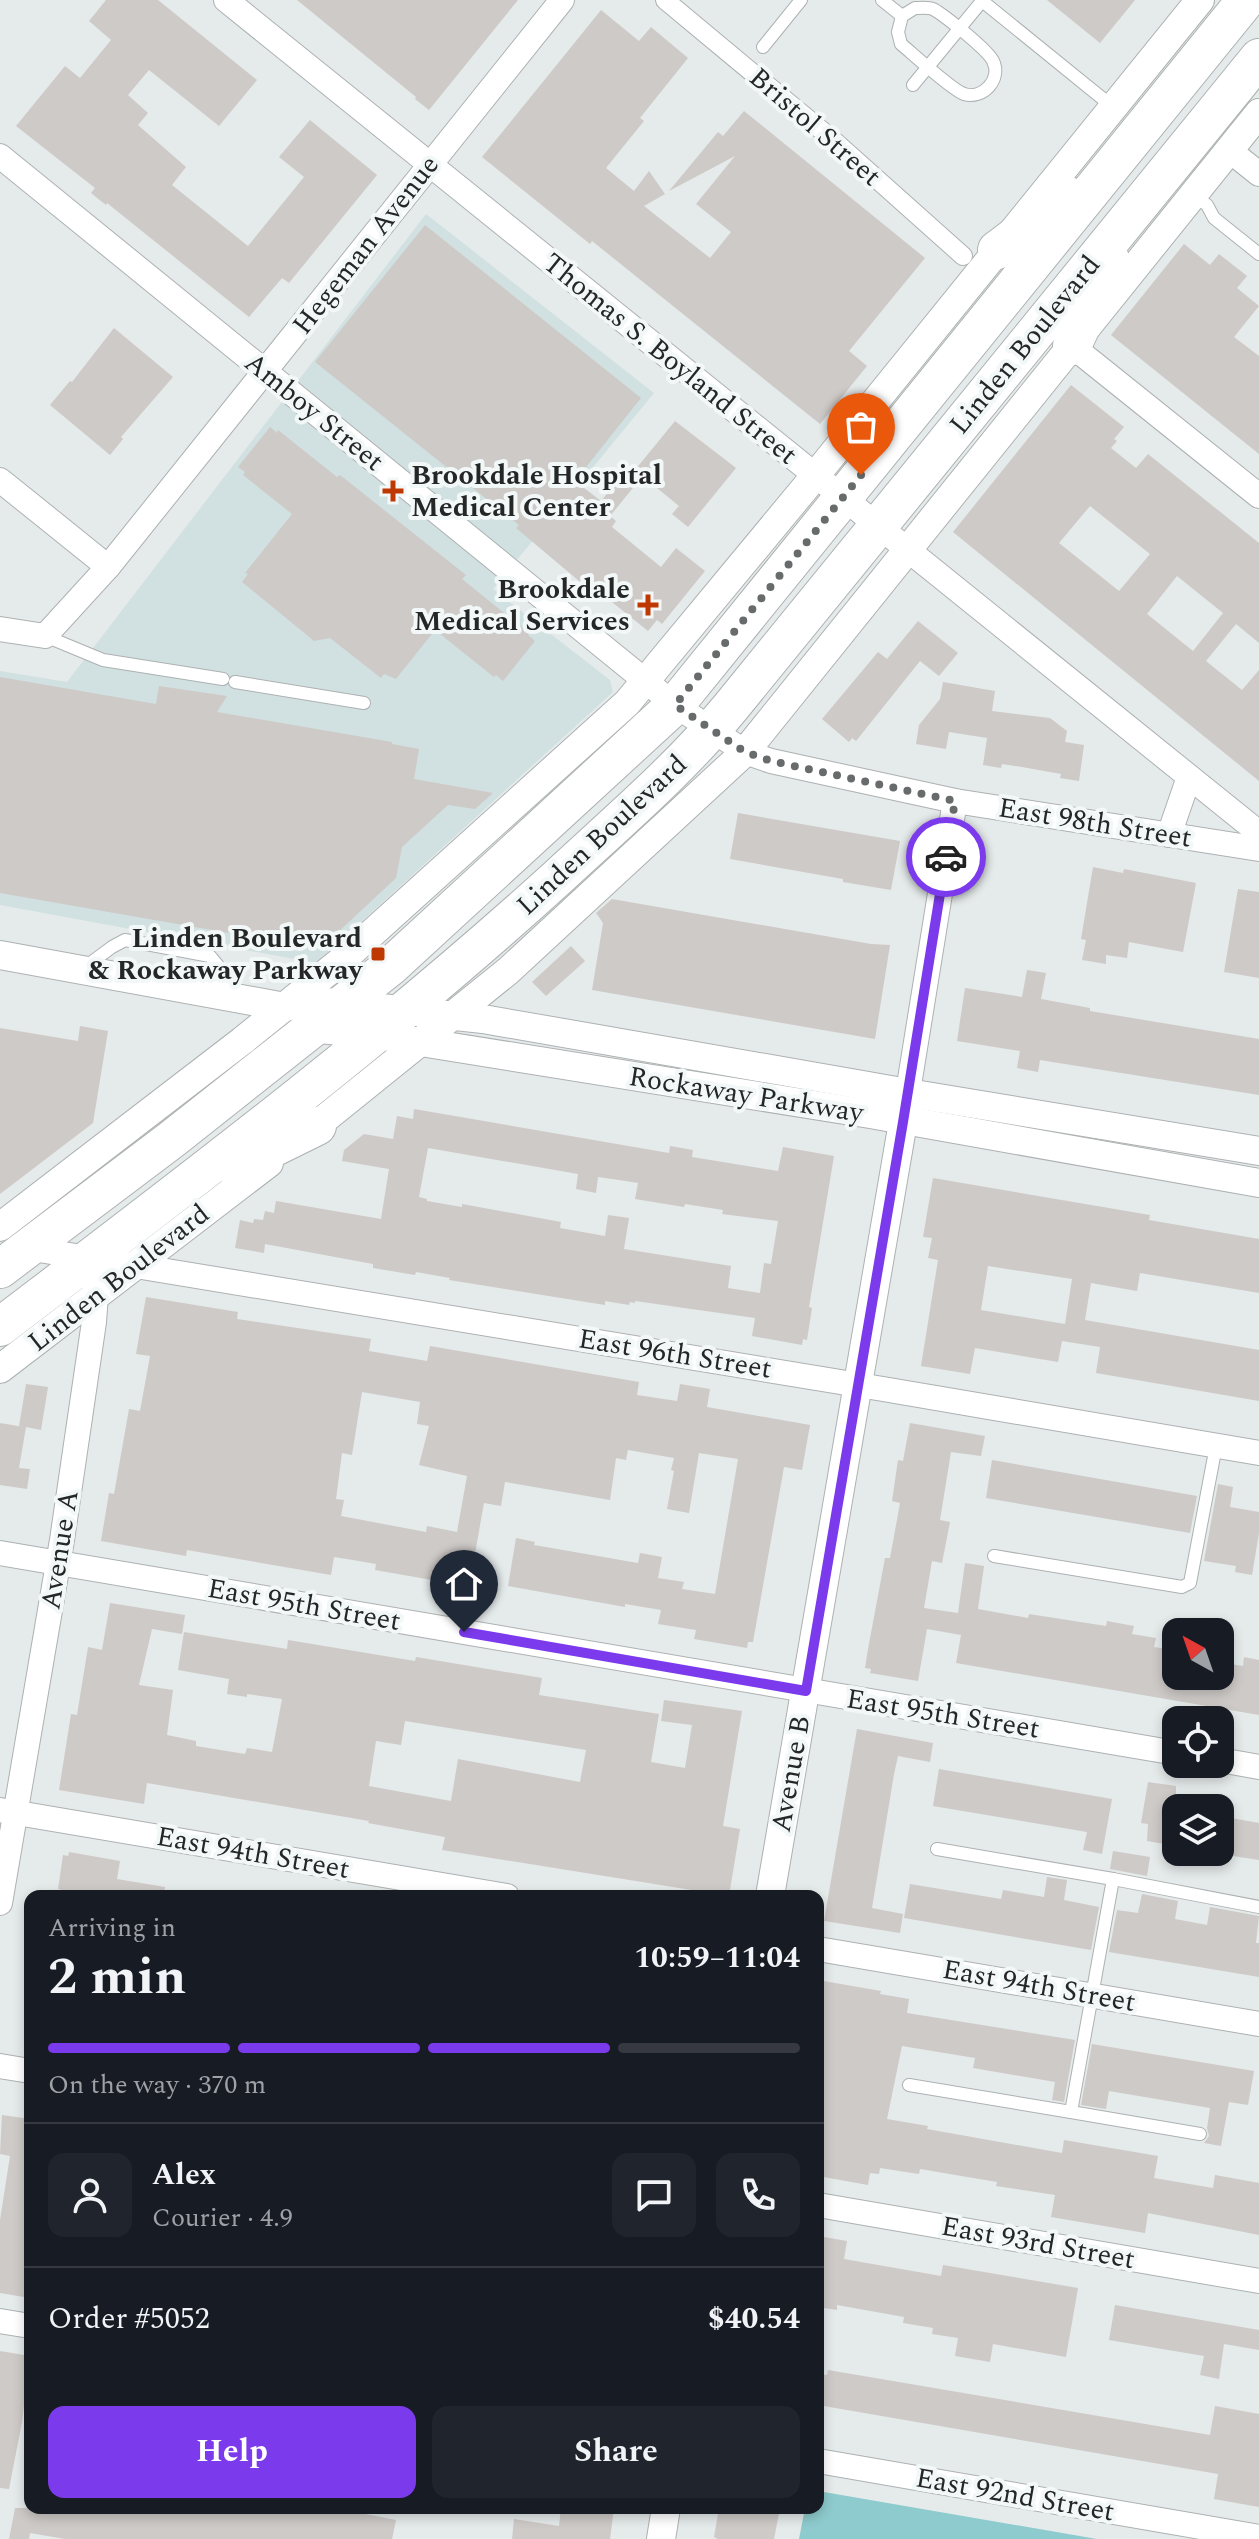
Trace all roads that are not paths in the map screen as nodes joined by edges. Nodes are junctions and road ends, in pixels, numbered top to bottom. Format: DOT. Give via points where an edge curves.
graph roads {
  1 [pos="226,0"];
  2 [pos="562,0"];
  3 [pos="665,0"];
  4 [pos="801,0"];
  5 [pos="882,0"];
  6 [pos="981,0"];
  7 [pos="1200,0"];
  8 [pos="1246,0"];
  9 [pos="902,16"];
  10 [pos="959,29"];
  11 [pos="763,47"];
  12 [pos="1259,58"];
  13 [pos="928,67"];
  14 [pos="913,85"];
  15 [pos="1113,107"];
  16 [pos="1259,113"];
  17 [pos="1229,150"];
  18 [pos="0,156"];
  19 [pos="1116,161"];
  20 [pos="429,165"];
  21 [pos="1259,174"];
  22 [pos="1194,195"];
  23 [pos="1133,212"];
  24 [pos="980,253"];
  25 [pos="1259,254"];
  26 [pos="1072,346"];
  27 [pos="265,372"];
  28 [pos="0,480"];
  29 [pos="828,487"];
  30 [pos="1259,496"];
  31 [pos="877,526"];
  32 [pos="907,550"];
  33 [pos="108,567"];
  34 [pos="0,629"];
  35 [pos="45,636"];
  36 [pos="661,693"];
  37 [pos="364,703"];
  38 [pos="712,730"];
  39 [pos="745,752"];
  40 [pos="1189,777"];
  41 [pos="955,801"];
  42 [pos="1259,833"];
  43 [pos="1169,835"];
  44 [pos="1259,849"];
  45 [pos="0,955"];
  46 [pos="341,1004"];
  47 [pos="453,1016"];
  48 [pos="298,1017"];
  49 [pos="413,1026"];
  50 [pos="377,1035"];
  51 [pos="908,1093"];
  52 [pos="903,1122"];
  53 [pos="317,1126"];
  54 [pos="1259,1151"];
  55 [pos="1259,1183"];
  56 [pos="170,1196"];
  57 [pos="9,1248"];
  58 [pos="135,1265"];
  59 [pos="93,1276"];
  60 [pos="0,1327"];
  61 [pos="0,1369"];
  62 [pos="857,1384"];
  63 [pos="1216,1446"];
  64 [pos="1259,1453"];
  65 [pos="0,1553"];
  66 [pos="994,1556"];
  67 [pos="58,1563"];
  68 [pos="806,1691"];
  69 [pos="1162,1751"];
  70 [pos="1234,1763"];
  71 [pos="1259,1767"];
  72 [pos="8,1811"];
  73 [pos="937,1849"];
  74 [pos="1113,1879"];
  75 [pos="472,1890"];
  76 [pos="771,1890"];
  77 [pos="0,1903"];
  78 [pos="1259,1907"];
  79 [pos="824,1950"];
  80 [pos="1094,1995"];
  81 [pos="1259,2024"];
  82 [pos="0,2066"];
  83 [pos="24,2070"];
  84 [pos="909,2085"];
  85 [pos="1071,2112"];
  86 [pos="1200,2134"];
  87 [pos="824,2206"];
  88 [pos="1259,2281"];
  89 [pos="0,2321"];
  90 [pos="24,2325"];
  91 [pos="824,2462"];
  92 [pos="665,2514"];
  93 [pos="1259,2537"];
  94 [pos="661,2539"];
  1 -- 20 [label="street, Thomas S. Boyland Street"];
  2 -- 20 [label="street, Hegeman Avenue"];
  3 -- 24 [label="street, Bristol Street"];
  4 -- 11 [label="lane"];
  5 -- 9 [label="lane"];
  6 -- 10 [label="lane"];
  6 -- 15 [label="lane"];
  7 -- 15 [label="street, Linden Boulevard"];
  8 -- 19 [label="highway, Linden Boulevard"];
  9 -- 10 [label="lane" via="915,8 931,8"];
  9 -- 13 [label="lane" via="901,44"];
  10 -- 13 [label="lane"];
  10 -- 13 [label="lane" via="994,63 989,88 978,95 963,94"];
  12 -- 23 [label="highway, Linden Boulevard"];
  13 -- 14 [label="lane"];
  15 -- 24 [label="street, Linden Boulevard"];
  16 -- 17 [label="street, Linden Boulevard"];
  17 -- 21 [label="street"];
  17 -- 22 [label="street, Linden Boulevard"];
  18 -- 27 [label="street, Amboy Street"];
  19 -- 24 [label="highway"];
  19 -- 29 [label="highway, Linden Boulevard"];
  20 -- 27 [label="street, Hegeman Avenue"];
  20 -- 29 [label="street, Thomas S. Boyland Street"];
  22 -- 25 [label="lane"];
  22 -- 26 [label="street, Linden Boulevard"];
  23 -- 26 [label="highway"];
  23 -- 31 [label="highway, Linden Boulevard"];
  24 -- 29 [label="street, Linden Boulevard"];
  26 -- 30 [label="street"];
  26 -- 32 [label="street, Linden Boulevard"];
  27 -- 33 [label="street, Hegeman Avenue"];
  27 -- 36 [label="street, Amboy Street"];
  28 -- 33 [label="street"];
  29 -- 31 [label="street, Thomas S. Boyland Street"];
  29 -- 36 [label="highway, Linden Boulevard"];
  31 -- 32 [label="street, Thomas S. Boyland Street"];
  31 -- 38 [label="highway, Linden Boulevard"];
  32 -- 39 [label="street, Linden Boulevard"];
  32 -- 40 [label="street, Thomas S. Boyland Street"];
  33 -- 35 [label="street, Hegeman Avenue"];
  34 -- 35 [label="street"];
  35 -- 37 [label="lane" via="103,660"];
  36 -- 38 [label="street, Amboy Street"];
  36 -- 46 [label="highway, Linden Boulevard" via="396,962"];
  36 -- 48 [label="street, Linden Boulevard" via="627,703 360,945"];
  38 -- 39 [label="street, Amboy Street"];
  38 -- 49 [label="highway, Linden Boulevard" via="532,900"];
  39 -- 41 [label="street, East 98th Street"];
  39 -- 47 [label="street, Linden Boulevard"];
  40 -- 42 [label="street, Thomas S. Boyland Street"];
  40 -- 43 [label="street"];
  41 -- 43 [label="street, East 98th Street"];
  41 -- 51 [label="street, Avenue B"];
  43 -- 44 [label="street, East 98th Street"];
  45 -- 48 [label="street" via="236,998"];
  46 -- 48 [label="highway, Linden Boulevard"];
  46 -- 49 [label="street, Rockaway Parkway"];
  47 -- 49 [label="street, Rockaway Parkway"];
  47 -- 51 [label="street, Rockaway Parkway"];
  48 -- 50 [label="street"];
  48 -- 57 [label="highway, Linden Boulevard" via="171,1140"];
  49 -- 50 [label="highway, Linden Boulevard"];
  49 -- 52 [label="street, Rockaway Parkway"];
  49 -- 53 [label="street, Linden Boulevard"];
  50 -- 56 [label="highway, Linden Boulevard"];
  51 -- 52 [label="street, Avenue B"];
  51 -- 54 [label="street, Rockaway Parkway"];
  52 -- 55 [label="street, Rockaway Parkway"];
  52 -- 62 [label="street, Avenue B"];
  53 -- 56 [label="highway"];
  53 -- 58 [label="street, Linden Boulevard"];
  56 -- 59 [label="highway, Linden Boulevard"];
  57 -- 59 [label="street"];
  58 -- 59 [label="street, Linden Boulevard"];
  58 -- 62 [label="street, East 96th Street"];
  59 -- 60 [label="highway, Linden Boulevard"];
  59 -- 61 [label="street, Linden Boulevard"];
  59 -- 67 [label="street, Avenue A"];
  62 -- 63 [label="street, East 96th Street"];
  62 -- 68 [label="street, Avenue B"];
  63 -- 64 [label="street, East 96th Street"];
  63 -- 66 [label="lane" via="1190,1583 1182,1587"];
  65 -- 67 [label="street, East 95th Street"];
  67 -- 68 [label="street, East 95th Street"];
  67 -- 72 [label="street, Avenue A"];
  68 -- 69 [label="street, East 95th Street"];
  68 -- 76 [label="street, Avenue B"];
  70 -- 71 [label="street"];
  72 -- 75 [label="street, East 94th Street"];
  72 -- 77 [label="street, Avenue A"];
  73 -- 74 [label="lane"];
  74 -- 78 [label="lane"];
  74 -- 80 [label="lane"];
  79 -- 80 [label="street, East 94th Street"];
  80 -- 81 [label="street, East 94th Street"];
  80 -- 85 [label="lane"];
  82 -- 83 [label="street"];
  84 -- 85 [label="lane"];
  85 -- 86 [label="lane"];
  87 -- 88 [label="street, East 93rd Street"];
  89 -- 90 [label="street"];
  91 -- 93 [label="street, East 92nd Street"];
  92 -- 94 [label="street"];
}
